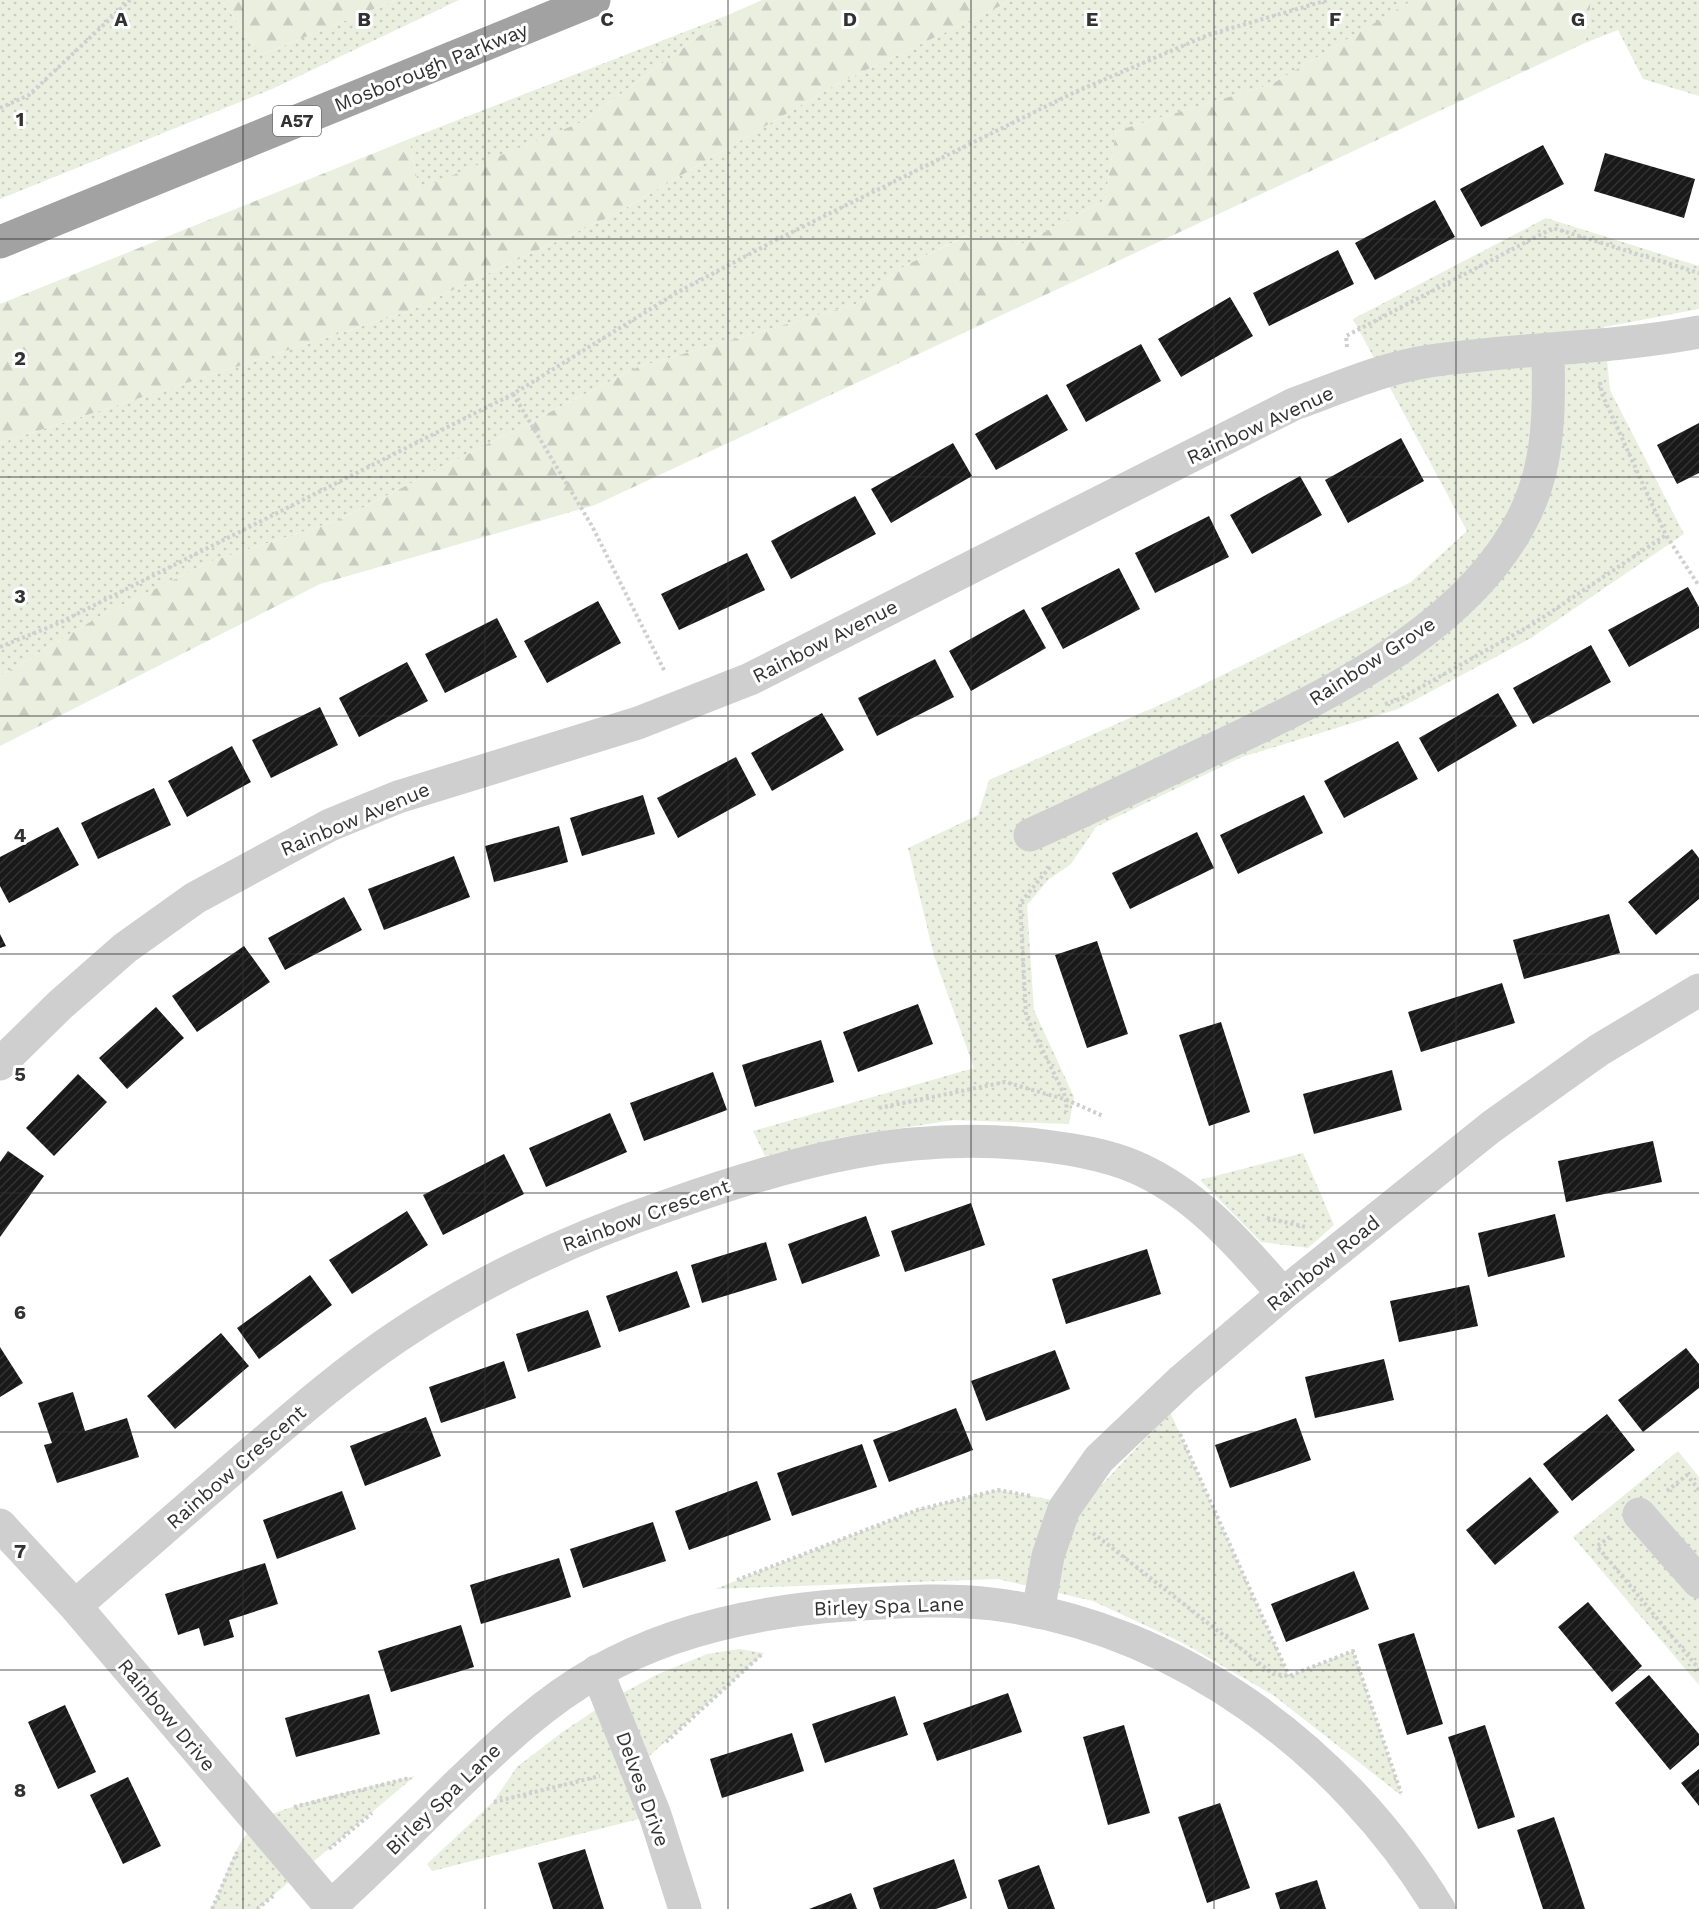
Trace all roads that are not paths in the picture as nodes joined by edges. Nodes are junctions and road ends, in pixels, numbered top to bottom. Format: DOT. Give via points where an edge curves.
graph roads {
  1 [pos="594,0"];
  2 [pos="0,242"];
  3 [pos="1699,332"];
  4 [pos="1548,349"];
  5 [pos="1030,835"];
  6 [pos="1699,990"];
  7 [pos="0,1064"];
  8 [pos="1283,1294"];
  9 [pos="1639,1514"];
  10 [pos="5,1538"];
  11 [pos="1699,1582"];
  12 [pos="75,1606"];
  13 [pos="1038,1612"];
  14 [pos="597,1671"];
  15 [pos="330,1908"];
  16 [pos="685,1909"];
  17 [pos="1439,1909"];
  1 -- 2 [label="highway, Mosborough Parkway / A57"];
  3 -- 4 [label="street, Rainbow Avenue" via="1656,341"];
  4 -- 5 [label="street, Rainbow Grove" via="1548,406 1535,488 1510,540 1478,583 1429,627 1363,671 1283,716"];
  4 -- 7 [label="street, Rainbow Avenue" via="1428,362 1375,374 1294,404 750,679 638,723 398,796 330,825 195,898 125,948"];
  6 -- 8 [label="street, Rainbow Road" via="1549,1083"];
  8 -- 12 [label="street, Rainbow Crescent" via="1229,1232 1168,1185 1135,1167 1083,1151 1013,1142 946,1141 881,1146 817,1159 701,1194 542,1254 457,1297 323,1391"];
  8 -- 13 [label="street, Rainbow Road" via="1164,1397 1100,1459 1064,1509 1048,1556"];
  9 -- 11 [label="street"];
  10 -- 12 [label="street, Rainbow Drive"];
  12 -- 15 [label="street, Rainbow Drive"];
  13 -- 14 [label="street, Birley Spa Lane" via="992,1604 897,1601 816,1607 739,1619 639,1651"];
  13 -- 17 [label="street, Birley Spa Lane" via="1108,1631 1175,1661 1303,1745 1361,1801"];
  14 -- 15 [label="street, Birley Spa Lane" via="505,1739"];
  14 -- 16 [label="street, Delves Drive" via="637,1768"];
}
